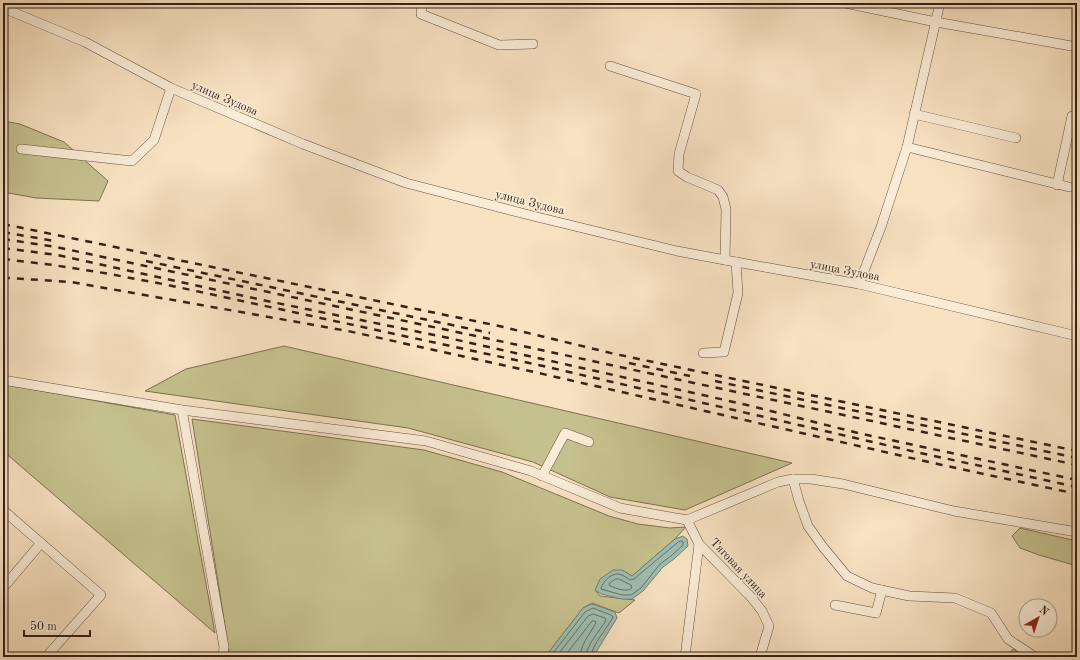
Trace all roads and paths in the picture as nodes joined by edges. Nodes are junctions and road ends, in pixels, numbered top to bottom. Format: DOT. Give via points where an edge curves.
graph roads {
  1 [pos="422,3"];
  2 [pos="845,3"];
  3 [pos="940,3"];
  4 [pos="3,8"];
  5 [pos="936,22"];
  6 [pos="533,44"];
  7 [pos="1077,47"];
  8 [pos="610,66"];
  9 [pos="171,88"];
  10 [pos="914,114"];
  11 [pos="1072,116"];
  12 [pos="1016,138"];
  13 [pos="907,146"];
  14 [pos="21,149"];
  15 [pos="1057,185"];
  16 [pos="1069,188"];
  17 [pos="725,260"];
  18 [pos="736,262"];
  19 [pos="859,284"];
  20 [pos="1077,336"];
  21 [pos="703,353"];
  22 [pos="3,380"];
  23 [pos="182,410"];
  24 [pos="589,442"];
  25 [pos="542,476"];
  26 [pos="793,479"];
  27 [pos="3,510"];
  28 [pos="687,520"];
  29 [pos="1077,532"];
  30 [pos="41,543"];
  31 [pos="699,544"];
  32 [pos="3,588"];
  33 [pos="882,590"];
  34 [pos="835,605"];
  35 [pos="46,657"];
  36 [pos="224,657"];
  37 [pos="685,657"];
  38 [pos="760,657"];
  39 [pos="1036,657"];
  1 -- 6 [label="street" via="421,14 499,45"];
  2 -- 5 [label="street"];
  3 -- 5 [label="street"];
  4 -- 9 [label="street, улица Зудова" via="85,42"];
  5 -- 7 [label="street"];
  5 -- 10 [label="street"];
  8 -- 17 [label="street" via="696,94 678,154 678,171 718,190 723,197 726,209"];
  9 -- 14 [label="street" via="154,140 132,161"];
  9 -- 17 [label="street, улица Зудова" via="302,144 406,183 533,216"];
  10 -- 12 [label="street"];
  10 -- 13 [label="street"];
  11 -- 15 [label="street"];
  13 -- 15 [label="street"];
  13 -- 19 [label="street"];
  15 -- 16 [label="street"];
  17 -- 18 [label="street, улица Зудова"];
  18 -- 19 [label="street, улица Зудова"];
  18 -- 21 [label="street" via="738,292 724,352"];
  19 -- 20 [label="street, улица Зудова"];
  22 -- 23 [label="street"];
  23 -- 25 [label="street" via="426,441"];
  23 -- 36 [label="street"];
  24 -- 25 [label="street" via="565,433"];
  25 -- 28 [label="street" via="620,508"];
  26 -- 28 [label="street" via="778,482"];
  26 -- 29 [label="street" via="843,484 954,511"];
  26 -- 33 [label="street" via="808,526 823,548 847,576"];
  27 -- 30 [label="street"];
  28 -- 31 [label="street, Тяговая улица"];
  30 -- 32 [label="street"];
  30 -- 35 [label="street" via="101,595"];
  31 -- 37 [label="street"];
  31 -- 38 [label="street, Тяговая улица" via="762,611 769,626"];
  33 -- 34 [label="street" via="876,613"];
  33 -- 39 [label="street" via="909,596 955,598 991,612 1008,639"];
}
